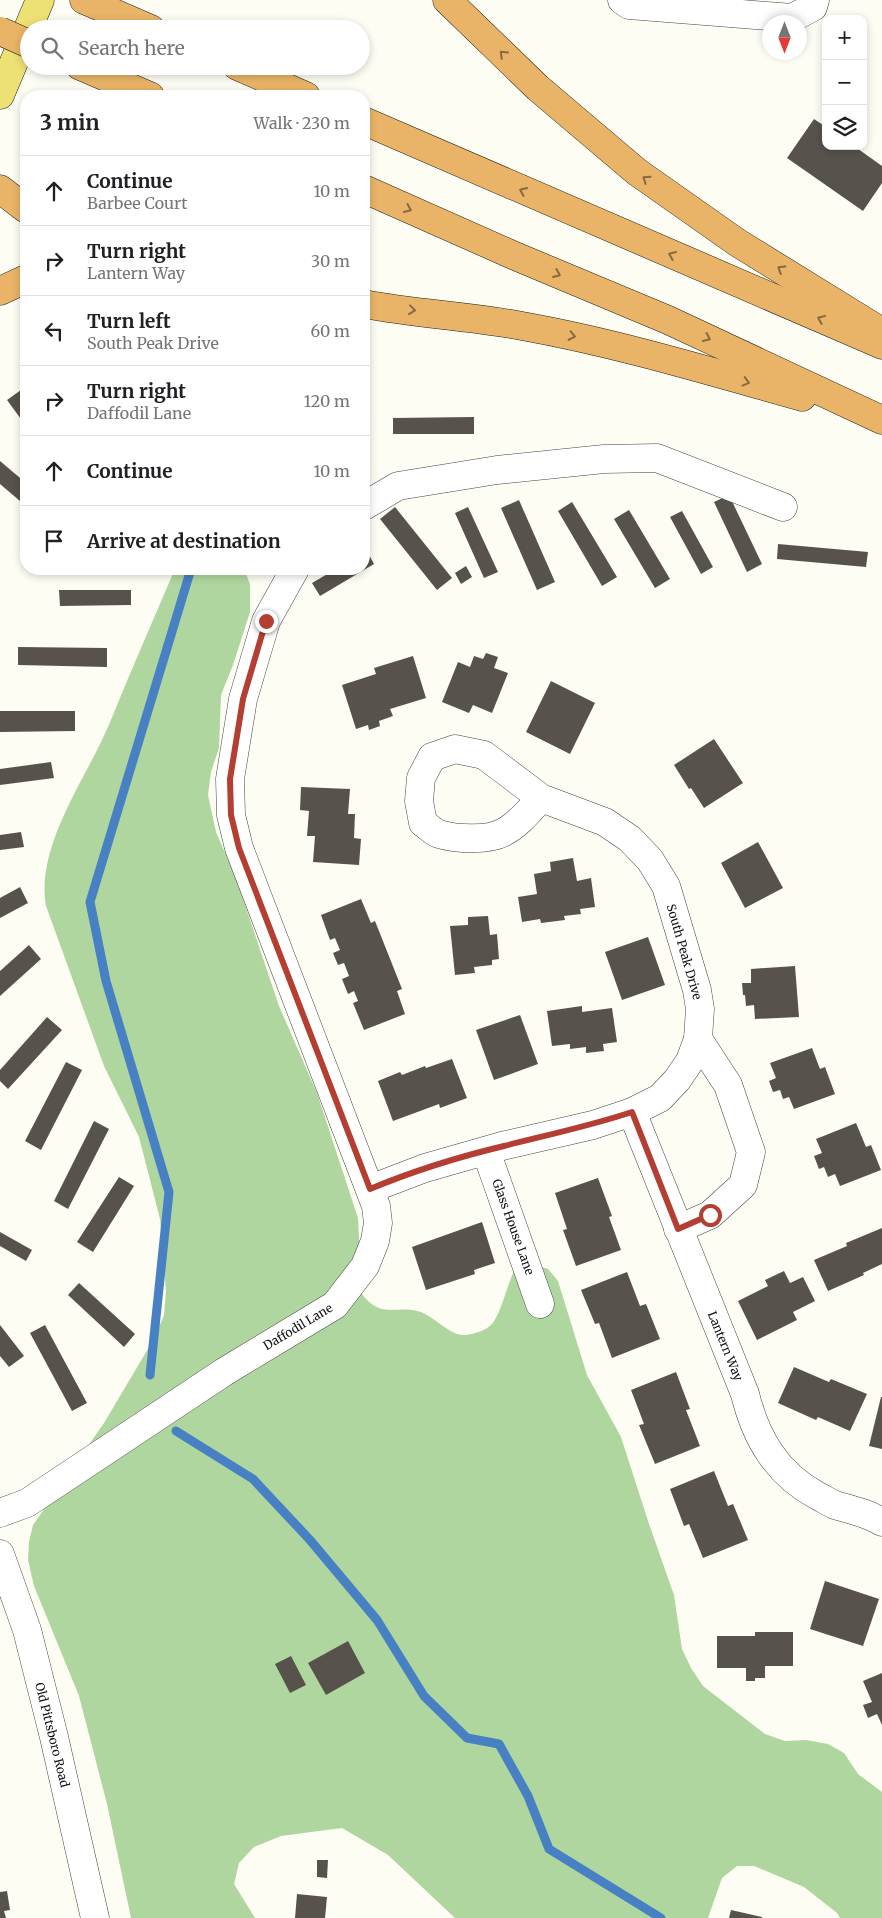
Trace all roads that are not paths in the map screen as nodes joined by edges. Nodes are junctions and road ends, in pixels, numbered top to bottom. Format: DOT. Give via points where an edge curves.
graph roads {
  1 [pos="40,0"];
  2 [pos="84,0"];
  3 [pos="446,0"];
  4 [pos="622,0"];
  5 [pos="815,0"];
  6 [pos="32,20"];
  7 [pos="130,20"];
  8 [pos="0,31"];
  9 [pos="20,40"];
  10 [pos="20,48"];
  11 [pos="101,75"];
  12 [pos="258,75"];
  13 [pos="135,90"];
  14 [pos="292,90"];
  15 [pos="0,95"];
  16 [pos="370,124"];
  17 [pos="0,189"];
  18 [pos="370,192"];
  19 [pos="20,204"];
  20 [pos="20,282"];
  21 [pos="0,291"];
  22 [pos="370,305"];
  23 [pos="882,332"];
  24 [pos="882,345"];
  25 [pos="880,419"];
  26 [pos="370,502"];
  27 [pos="783,507"];
  28 [pos="292,575"];
  29 [pos="541,798"];
  30 [pos="698,1039"];
  31 [pos="632,1112"];
  32 [pos="486,1151"];
  33 [pos="370,1189"];
  34 [pos="678,1229"];
  35 [pos="540,1304"];
  36 [pos="0,1513"];
  37 [pos="882,1522"];
  38 [pos="0,1554"];
  39 [pos="95,1918"];
  1 -- 6 [label="main road"];
  2 -- 7 [label="highway"];
  23 -- 3 [label="highway, one-way" via="738,243 637,172 538,88"];
  4 -- 5 [label="street" via="629,5 792,18 813,7"];
  8 -- 9 [label="highway, bridge"];
  10 -- 15 [label="main road"];
  11 -- 13 [label="highway"];
  12 -- 14 [label="highway"];
  24 -- 16 [label="highway, one-way"];
  17 -- 19 [label="highway"];
  18 -- 25 [label="highway, one-way" via="668,320"];
  20 -- 21 [label="highway"];
  22 -- 25 [label="highway, one-way" via="484,320 586,339"];
  26 -- 27 [label="street" via="398,486 497,470 657,458"];
  28 -- 33 [label="street, Daffodil Lane" via="266,621 243,699 230,798 239,848"];
  29 -- 30 [label="street, South Peak Drive" via="605,822 630,839 650,860 666,886 697,990 700,1009"];
  30 -- 31 [label="street, South Peak Drive" via="690,1061 672,1086 660,1098"];
  30 -- 34 [label="street" via="728,1085 750,1152 743,1185 710,1215"];
  31 -- 32 [label="street, South Peak Drive"];
  31 -- 34 [label="street, Lantern Way"];
  32 -- 33 [label="street, South Peak Drive" via="425,1168"];
  32 -- 35 [label="street, Glass House Lane"];
  33 -- 36 [label="street, Daffodil Lane" via="378,1223 375,1241 365,1266 335,1305 224,1372 27,1503"];
  34 -- 37 [label="street, Lantern Way" via="745,1394 751,1420 766,1449 782,1470 808,1490 835,1505"];
  38 -- 39 [label="street, Old Pittsboro Road" via="27,1630"];
}
